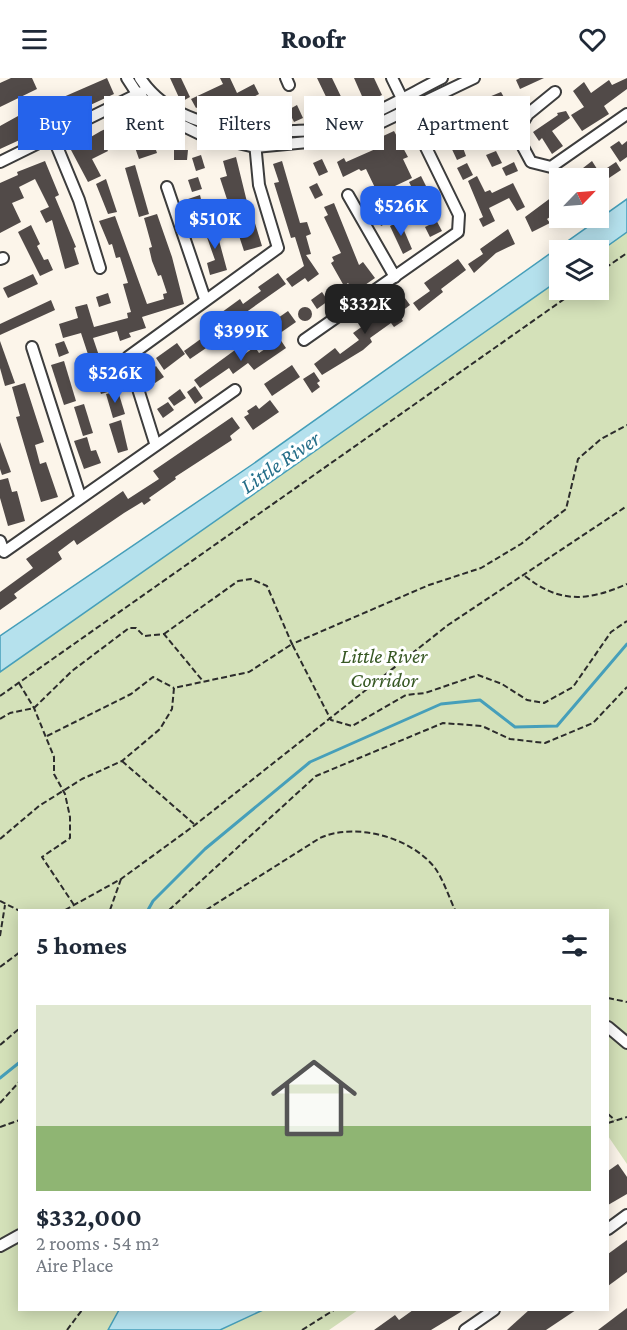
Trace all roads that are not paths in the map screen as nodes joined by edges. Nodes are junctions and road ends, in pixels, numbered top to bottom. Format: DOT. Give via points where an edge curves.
graph roads {
  1 [pos="127,78"];
  2 [pos="140,78"];
  3 [pos="392,78"];
  4 [pos="442,78"];
  5 [pos="474,78"];
  6 [pos="143,92"];
  7 [pos="555,92"];
  8 [pos="401,96"];
  9 [pos="406,96"];
  10 [pos="437,96"];
  11 [pos="396,101"];
  12 [pos="627,114"];
  13 [pos="396,116"];
  14 [pos="92,118"];
  15 [pos="197,120"];
  16 [pos="292,130"];
  17 [pos="197,133"];
  18 [pos="292,144"];
  19 [pos="25,150"];
  20 [pos="58,150"];
  21 [pos="255,150"];
  22 [pos="427,150"];
  23 [pos="0,162"];
  24 [pos="167,187"];
  25 [pos="348,195"];
  26 [pos="100,268"];
  27 [pos="395,277"];
  28 [pos="205,299"];
  29 [pos="304,340"];
  30 [pos="32,347"];
  31 [pos="235,390"];
  32 [pos="155,443"];
  33 [pos="81,496"];
  34 [pos="0,541"];
  35 [pos="609,1028"];
  36 [pos="627,1043"];
  37 [pos="627,1215"];
  38 [pos="609,1228"];
  39 [pos="18,1236"];
  40 [pos="0,1246"];
  41 [pos="493,1311"];
  42 [pos="465,1330"];
  1 -- 6 [label="street"];
  2 -- 6 [label="street"];
  3 -- 8 [label="street"];
  4 -- 9 [label="street"];
  5 -- 10 [label="street"];
  6 -- 14 [label="street"];
  6 -- 15 [label="street"];
  6 -- 17 [label="street" via="169,119"];
  7 -- 12 [label="street" via="528,114 516,134 531,162 551,167"];
  11 -- 16 [label="street" via="328,129"];
  13 -- 18 [label="street" via="355,135"];
  19 -- 23 [label="street"];
  20 -- 26 [label="street"];
  21 -- 28 [label="street" via="259,185 278,248"];
  22 -- 27 [label="street" via="459,215 458,232"];
  24 -- 28 [label="street"];
  25 -- 27 [label="street"];
  27 -- 29 [label="street"];
  28 -- 32 [label="street" via="128,357"];
  30 -- 33 [label="street"];
  31 -- 32 [label="street"];
  32 -- 33 [label="street"];
  33 -- 34 [label="street" via="4,552"];
  35 -- 36 [label="street"];
  37 -- 38 [label="street"];
  39 -- 40 [label="street"];
  41 -- 42 [label="street"];
}
